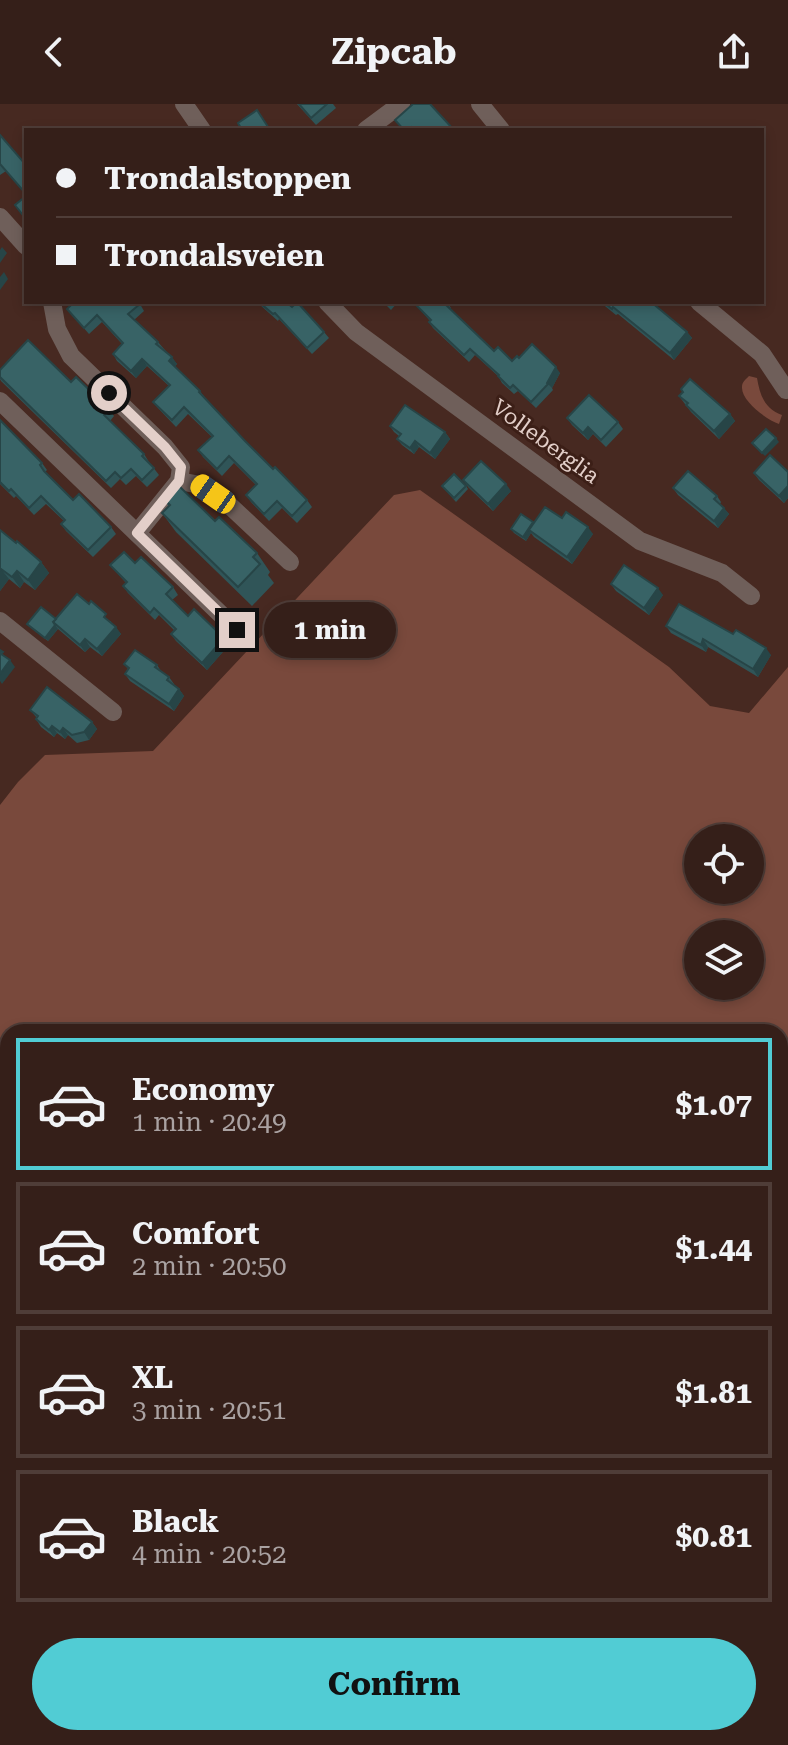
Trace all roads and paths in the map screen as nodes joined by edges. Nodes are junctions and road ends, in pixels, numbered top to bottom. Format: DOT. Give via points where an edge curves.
graph roads {
  1 [pos="184,104"];
  2 [pos="401,104"];
  3 [pos="480,104"];
  4 [pos="201,128"];
  5 [pos="369,128"];
  6 [pos="499,128"];
  7 [pos="0,217"];
  8 [pos="24,244"];
  9 [pos="52,304"];
  10 [pos="329,304"];
  11 [pos="701,304"];
  12 [pos="786,390"];
  13 [pos="0,401"];
  14 [pos="179,481"];
  15 [pos="137,533"];
  16 [pos="290,562"];
  17 [pos="751,596"];
  18 [pos="0,621"];
  19 [pos="237,630"];
  20 [pos="113,712"];
  1 -- 4 [label="street"];
  2 -- 5 [label="street"];
  3 -- 6 [label="street"];
  7 -- 8 [label="street"];
  9 -- 14 [label="street" via="57,329 71,356 165,447 181,467"];
  10 -- 17 [label="street, Volleberglia" via="365,338 640,541 722,573"];
  11 -- 12 [label="street" via="762,354"];
  13 -- 15 [label="street"];
  14 -- 15 [label="street"];
  14 -- 16 [label="street" via="200,485 227,503"];
  15 -- 19 [label="street"];
  18 -- 20 [label="street"];
}
